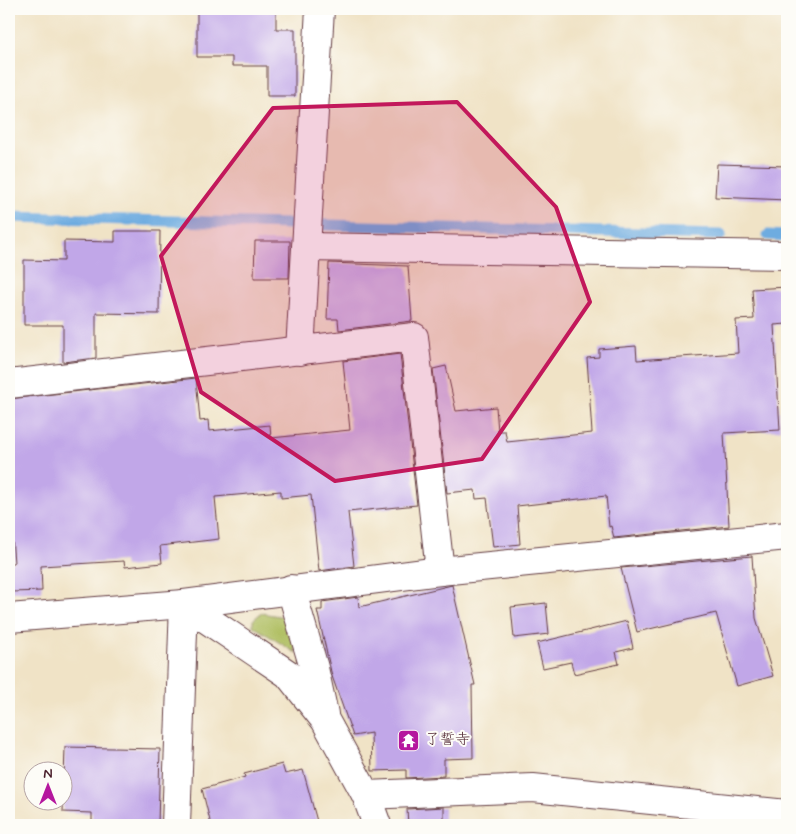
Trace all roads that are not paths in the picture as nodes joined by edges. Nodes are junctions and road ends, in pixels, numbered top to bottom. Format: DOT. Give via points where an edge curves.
graph roads {
  1 [pos="320,9"];
  2 [pos="307,232"];
  3 [pos="787,254"];
  4 [pos="300,350"];
  5 [pos="9,384"];
  6 [pos="787,536"];
  7 [pos="440,571"];
  8 [pos="291,589"];
  9 [pos="184,604"];
  10 [pos="9,618"];
  11 [pos="325,720"];
  12 [pos="366,795"];
  13 [pos="787,814"];
  14 [pos="176,825"];
  15 [pos="377,825"];
  1 -- 2 [label="street"];
  2 -- 3 [label="street"];
  2 -- 4 [label="street"];
  4 -- 5 [label="street"];
  4 -- 7 [label="street" via="414,337"];
  6 -- 7 [label="street"];
  7 -- 8 [label="street"];
  8 -- 9 [label="street"];
  8 -- 11 [label="street"];
  9 -- 10 [label="street"];
  9 -- 11 [label="street" via="288,674"];
  9 -- 14 [label="street"];
  11 -- 12 [label="street"];
  12 -- 13 [label="street" via="533,788"];
  12 -- 15 [label="street"];
}
